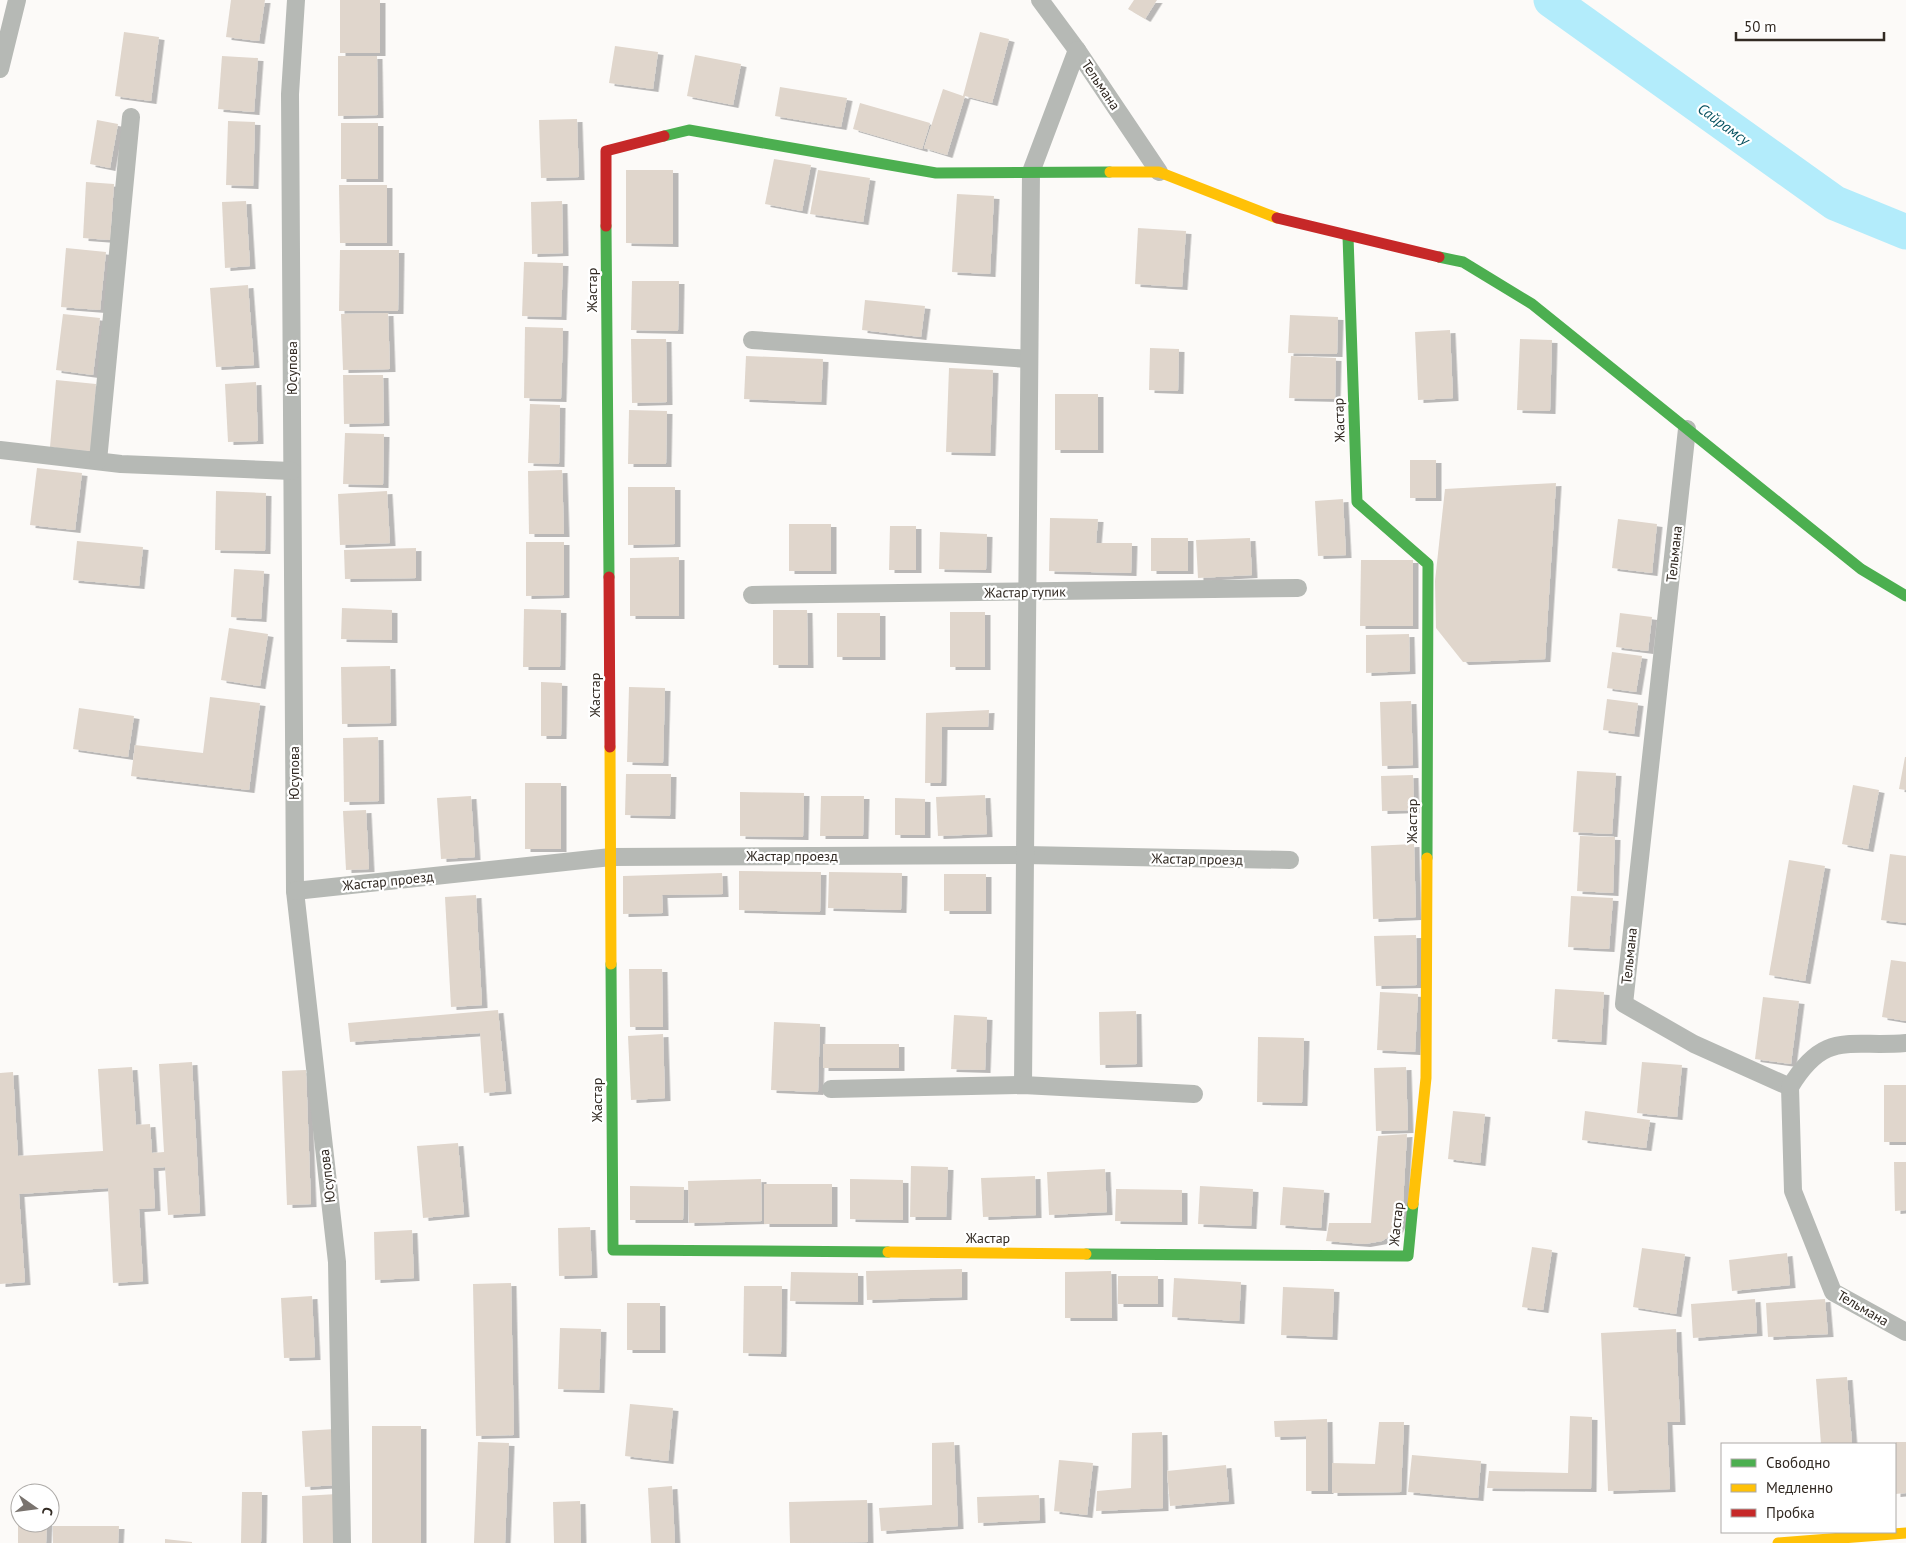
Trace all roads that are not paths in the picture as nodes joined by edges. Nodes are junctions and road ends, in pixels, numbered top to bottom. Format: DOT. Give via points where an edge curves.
graph roads {
  1 [pos="17,0"];
  2 [pos="296,0"];
  3 [pos="1040,0"];
  4 [pos="1077,50"];
  5 [pos="0,69"];
  6 [pos="131,116"];
  7 [pos="1031,172"];
  8 [pos="1159,172"];
  9 [pos="1348,236"];
  10 [pos="752,340"];
  11 [pos="1029,359"];
  12 [pos="1687,429"];
  13 [pos="0,450"];
  14 [pos="98,461"];
  15 [pos="292,471"];
  16 [pos="1298,588"];
  17 [pos="1027,592"];
  18 [pos="752,595"];
  19 [pos="1906,596"];
  20 [pos="1025,855"];
  21 [pos="611,857"];
  22 [pos="1290,860"];
  23 [pos="295,891"];
  24 [pos="1906,1043"];
  25 [pos="1023,1084"];
  26 [pos="1790,1087"];
  27 [pos="831,1089"];
  28 [pos="1194,1094"];
  29 [pos="1906,1332"];
  30 [pos="1906,1533"];
  31 [pos="1816,1542"];
  32 [pos="342,1543"];
  33 [pos="1778,1543"];
  1 -- 5 [label="street"];
  2 -- 15 [label="street, Юсупова" via="290,94"];
  3 -- 4 [label="street, Тельмана"];
  4 -- 7 [label="street"];
  4 -- 8 [label="street, Тельмана"];
  6 -- 14 [label="street"];
  7 -- 8 [label="street"];
  7 -- 11 [label="street"];
  7 -- 21 [label="street, Жастар" via="936,173 688,130 606,151"];
  8 -- 9 [label="street" via="1284,221"];
  9 -- 12 [label="street" via="1463,262 1532,304"];
  9 -- 21 [label="street, Жастар" via="1357,502 1428,564 1426,1078 1408,1256 614,1250"];
  10 -- 11 [label="street"];
  11 -- 17 [label="street"];
  12 -- 19 [label="street" via="1861,568"];
  12 -- 26 [label="street, Тельмана" via="1624,1004 1694,1044"];
  13 -- 14 [label="street"];
  14 -- 15 [label="street"];
  15 -- 23 [label="street, Юсупова"];
  16 -- 17 [label="street, Жастар тупик"];
  17 -- 18 [label="street, Жастар тупик"];
  17 -- 20 [label="street"];
  20 -- 21 [label="street, Жастар проезд"];
  20 -- 22 [label="street, Жастар проезд"];
  20 -- 25 [label="street"];
  21 -- 23 [label="street, Жастар проезд"];
  23 -- 32 [label="street, Юсупова" via="337,1262"];
  24 -- 26 [label="street" via="1842,1043 1803,1065"];
  25 -- 27 [label="street"];
  25 -- 28 [label="street"];
  26 -- 29 [label="street, Тельмана" via="1793,1191 1833,1292"];
  30 -- 31 [label="street"];
  31 -- 33 [label="street"];
}
